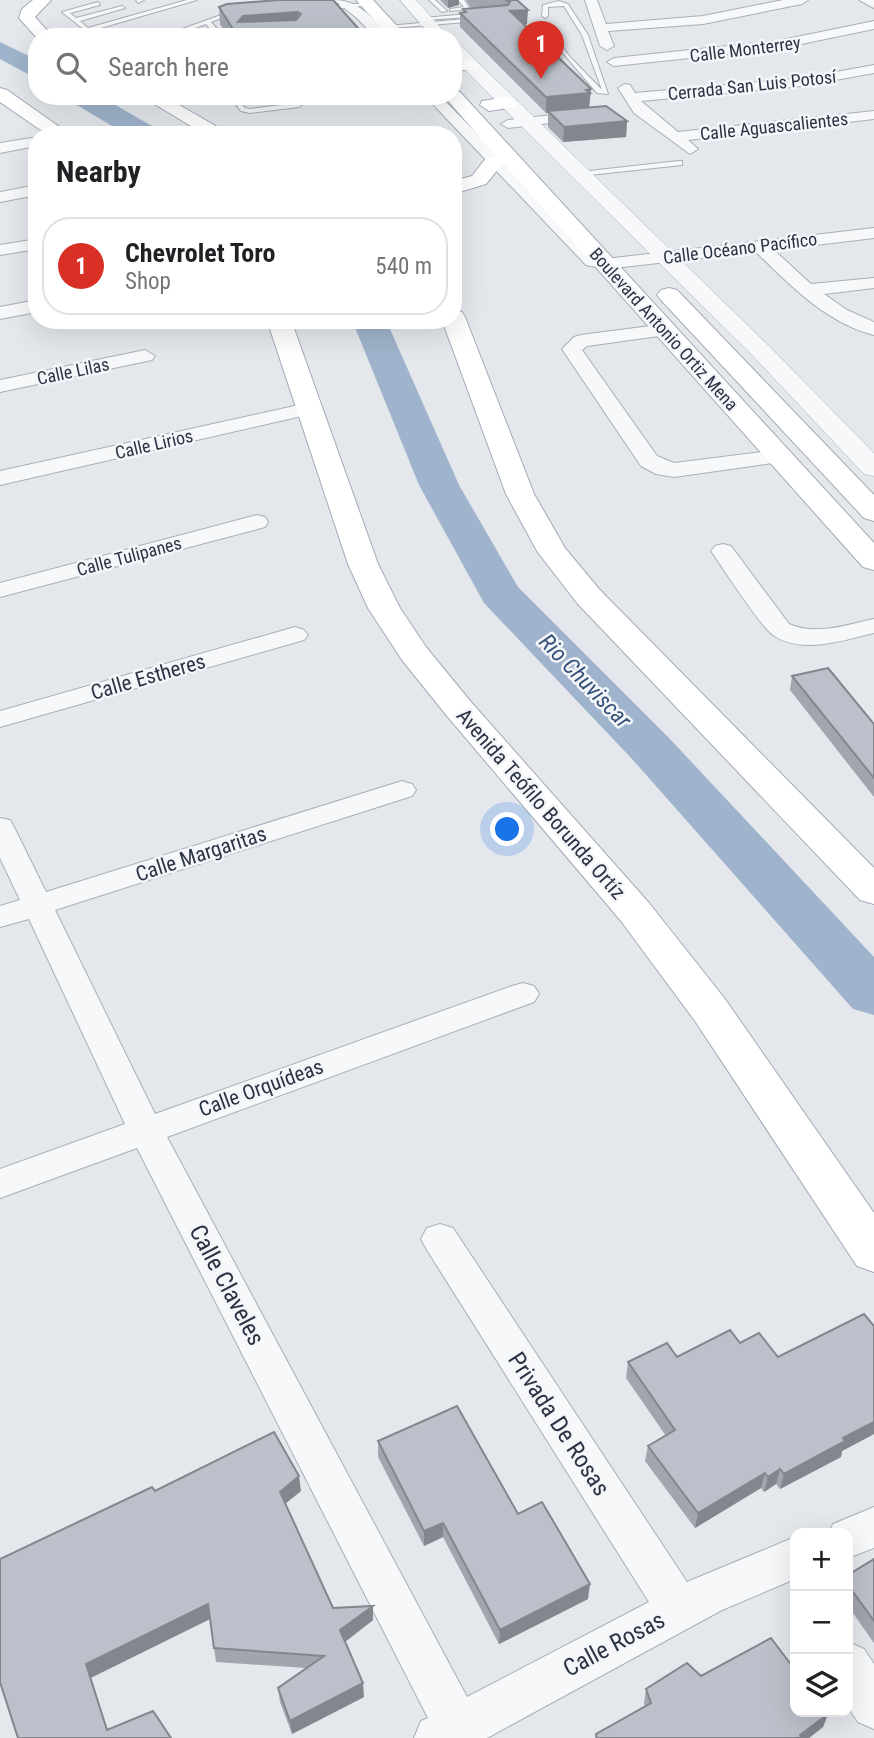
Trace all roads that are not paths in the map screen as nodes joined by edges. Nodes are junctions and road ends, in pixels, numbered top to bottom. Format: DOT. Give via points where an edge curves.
graph roads {
  1 [pos="43,0"];
  2 [pos="75,0"];
  3 [pos="194,0"];
  4 [pos="296,0"];
  5 [pos="389,0"];
  6 [pos="408,0"];
  7 [pos="432,0"];
  8 [pos="461,0"];
  9 [pos="591,0"];
  10 [pos="597,0"];
  11 [pos="802,0"];
  12 [pos="865,0"];
  13 [pos="356,3"];
  14 [pos="98,4"];
  15 [pos="874,4"];
  16 [pos="122,8"];
  17 [pos="245,8"];
  18 [pos="444,11"];
  19 [pos="65,12"];
  20 [pos="491,14"];
  21 [pos="545,16"];
  22 [pos="10,20"];
  23 [pos="76,20"];
  24 [pos="482,20"];
  25 [pos="209,23"];
  26 [pos="542,25"];
  27 [pos="874,25"];
  28 [pos="406,27"];
  29 [pos="35,28"];
  30 [pos="85,28"];
  31 [pos="94,28"];
  32 [pos="193,28"];
  33 [pos="213,28"];
  34 [pos="599,28"];
  35 [pos="28,29"];
  36 [pos="552,39"];
  37 [pos="542,40"];
  38 [pos="614,62"];
  39 [pos="874,69"];
  40 [pos="462,70"];
  41 [pos="5,101"];
  42 [pos="634,104"];
  43 [pos="166,105"];
  44 [pos="239,105"];
  45 [pos="300,105"];
  46 [pos="440,105"];
  47 [pos="461,105"];
  48 [pos="508,114"];
  49 [pos="874,115"];
  50 [pos="46,126"];
  51 [pos="205,126"];
  52 [pos="460,126"];
  53 [pos="462,128"];
  54 [pos="675,137"];
  55 [pos="28,143"];
  56 [pos="0,148"];
  57 [pos="694,152"];
  58 [pos="494,162"];
  59 [pos="679,163"];
  60 [pos="580,174"];
  61 [pos="462,185"];
  62 [pos="28,192"];
  63 [pos="0,197"];
  64 [pos="872,236"];
  65 [pos="28,245"];
  66 [pos="759,245"];
  67 [pos="0,250"];
  68 [pos="666,257"];
  69 [pos="638,260"];
  70 [pos="605,264"];
  71 [pos="871,283"];
  72 [pos="806,289"];
  73 [pos="28,308"];
  74 [pos="0,313"];
  75 [pos="282,329"];
  76 [pos="458,329"];
  77 [pos="874,329"];
  78 [pos="666,330"];
  79 [pos="145,356"];
  80 [pos="0,386"];
  81 [pos="308,409"];
  82 [pos="778,456"];
  83 [pos="869,459"];
  84 [pos="0,478"];
  85 [pos="874,512"];
  86 [pos="257,522"];
  87 [pos="723,551"];
  88 [pos="874,561"];
  89 [pos="0,590"];
  90 [pos="874,626"];
  91 [pos="295,635"];
  92 [pos="0,719"];
  93 [pos="402,790"];
  94 [pos="0,827"];
  95 [pos="874,891"];
  96 [pos="39,905"];
  97 [pos="0,917"];
  98 [pos="523,994"];
  99 [pos="145,1129"];
  100 [pos="0,1184"];
  101 [pos="440,1239"];
  102 [pos="874,1252"];
  103 [pos="874,1527"];
  104 [pos="853,1536"];
  105 [pos="790,1569"];
  106 [pos="679,1609"];
  107 [pos="853,1673"];
  108 [pos="874,1706"];
  109 [pos="452,1734"];
  1 -- 29 [label="main road" via="28,12"];
  2 -- 19 [label="lane" via="62,6"];
  3 -- 31 [label="lane"];
  4 -- 13 [label="lane" via="318,7"];
  5 -- 28 [label="main road"];
  6 -- 28 [label="street"];
  7 -- 18 [label="lane"];
  8 -- 18 [label="lane" via="468,8"];
  9 -- 10 [label="street"];
  9 -- 34 [label="street"];
  11 -- 34 [label="street" via="703,20"];
  12 -- 15 [label="street"];
  13 -- 28 [label="main road"];
  14 -- 19 [label="lane"];
  16 -- 23 [label="lane"];
  17 -- 25 [label="lane"];
  18 -- 28 [label="lane"];
  19 -- 23 [label="lane"];
  20 -- 28 [label="lane"];
  21 -- 36 [label="lane" via="545,6 566,5 585,35 606,93 599,92"];
  22 -- 35 [label="main road"];
  23 -- 30 [label="lane"];
  24 -- 28 [label="lane"];
  25 -- 32 [label="lane"];
  25 -- 33 [label="lane"];
  26 -- 36 [label="lane"];
  27 -- 38 [label="street, Calle Monterrey" via="755,49"];
  34 -- 38 [label="street"];
  36 -- 37 [label="lane"];
  38 -- 42 [label="street"];
  39 -- 42 [label="street, Cerrada San Luis Potosí"];
  40 -- 48 [label="main road, Boulevard Antonio Ortiz Mena"];
  41 -- 50 [label="main road"];
  42 -- 48 [label="street, Cerrada San Luis Potosí" via="610,112"];
  42 -- 54 [label="street"];
  43 -- 51 [label="main road"];
  44 -- 45 [label="lane" via="250,111"];
  46 -- 52 [label="street"];
  47 -- 70 [label="main road, Boulevard Antonio Ortiz Mena"];
  48 -- 60 [label="street, Boulevard Antonio Ortiz Mena"];
  48 -- 69 [label="main road, Boulevard Antonio Ortiz Mena"];
  49 -- 54 [label="street, Calle Aguascalientes"];
  53 -- 58 [label="street"];
  54 -- 57 [label="street"];
  55 -- 56 [label="street"];
  58 -- 61 [label="main road" via="479,180"];
  58 -- 70 [label="street" via="584,255"];
  59 -- 60 [label="lane"];
  60 -- 68 [label="street, Boulevard Antonio Ortiz Mena"];
  62 -- 63 [label="street"];
  64 -- 66 [label="street, Calle Océano Pacífico"];
  65 -- 67 [label="street"];
  66 -- 68 [label="street, Calle Océano Pacífico"];
  66 -- 72 [label="street"];
  68 -- 69 [label="street, Calle Océano Pacífico"];
  68 -- 83 [label="street, Boulevard Antonio Ortiz Mena"];
  69 -- 70 [label="street, Calle Océano Pacífico"];
  69 -- 85 [label="main road, Boulevard Antonio Ortiz Mena"];
  70 -- 78 [label="main road, Boulevard Antonio Ortiz Mena"];
  71 -- 72 [label="street"];
  72 -- 77 [label="street" via="842,316"];
  73 -- 74 [label="street"];
  75 -- 81 [label="main road, Avenida Teófilo Borunda Ortíz"];
  76 -- 95 [label="main road" via="520,494 552,551 588,596"];
  78 -- 82 [label="main road, Boulevard Antonio Ortiz Mena"];
  78 -- 82 [label="street" via="581,341 572,349 649,461 674,470"];
  79 -- 80 [label="street, Calle Lilas"];
  81 -- 84 [label="street, Calle Lirios"];
  81 -- 102 [label="main road, Avenida Teófilo Borunda Ortíz" via="363,564 399,631 459,709 644,923 755,1075"];
  82 -- 88 [label="main road, Boulevard Antonio Ortiz Mena"];
  86 -- 89 [label="street, Calle Tulipanes"];
  87 -- 90 [label="street" via="789,635 810,638"];
  91 -- 92 [label="street, Calle Estheres"];
  93 -- 96 [label="street, Calle Margaritas"];
  94 -- 96 [label="street, Calle Claveles"];
  96 -- 97 [label="street, Calle Margaritas"];
  96 -- 99 [label="street, Calle Claveles"];
  98 -- 99 [label="street, Calle Orquídeas"];
  99 -- 100 [label="street, Calle Orquídeas"];
  99 -- 109 [label="street, Calle Claveles"];
  101 -- 106 [label="street, Privada De Rosas"];
  103 -- 104 [label="street"];
  105 -- 106 [label="street, Calle Rosas" via="706,1595"];
  106 -- 109 [label="street, Calle Rosas"];
  107 -- 108 [label="street"];
}
